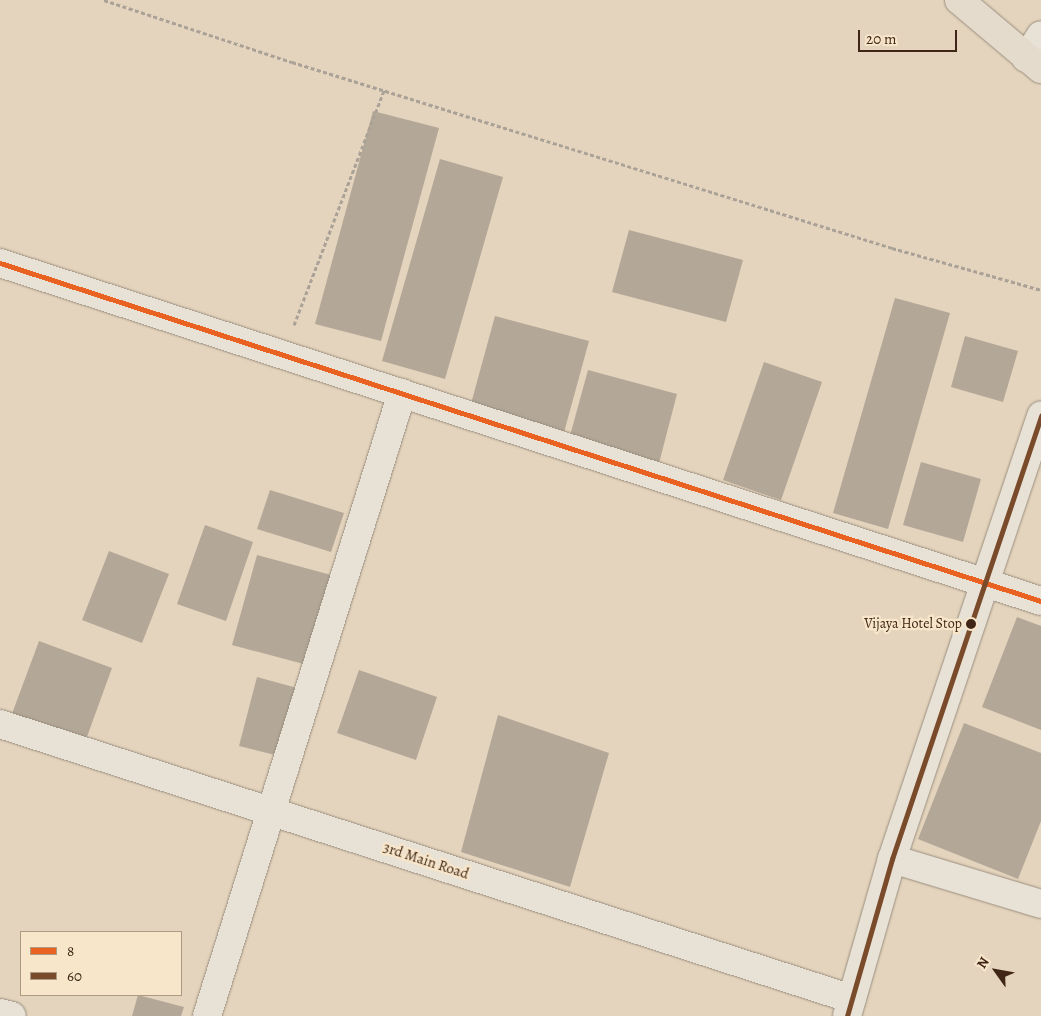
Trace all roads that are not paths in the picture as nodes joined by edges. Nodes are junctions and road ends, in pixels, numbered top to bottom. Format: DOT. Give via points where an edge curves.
graph roads {
  1 [pos="959,0"];
  2 [pos="1041,35"];
  3 [pos="1034,63"];
  4 [pos="0,263"];
  5 [pos="402,393"];
  6 [pos="1041,415"];
  7 [pos="983,582"];
  8 [pos="1041,601"];
  9 [pos="0,724"];
  10 [pos="272,812"];
  11 [pos="892,859"];
  12 [pos="1041,904"];
  13 [pos="849,1008"];
  14 [pos="0,1012"];
  15 [pos="12,1016"];
  16 [pos="207,1016"];
  1 -- 3 [label="main road"];
  2 -- 3 [label="street"];
  4 -- 5 [label="street"];
  5 -- 7 [label="street"];
  5 -- 10 [label="street"];
  6 -- 7 [label="street"];
  7 -- 8 [label="street"];
  7 -- 11 [label="street"];
  9 -- 10 [label="street, 3rd Main Road"];
  10 -- 13 [label="street, 3rd Main Road"];
  10 -- 16 [label="street"];
  11 -- 12 [label="street"];
  11 -- 13 [label="street"];
  14 -- 15 [label="street"];
}
